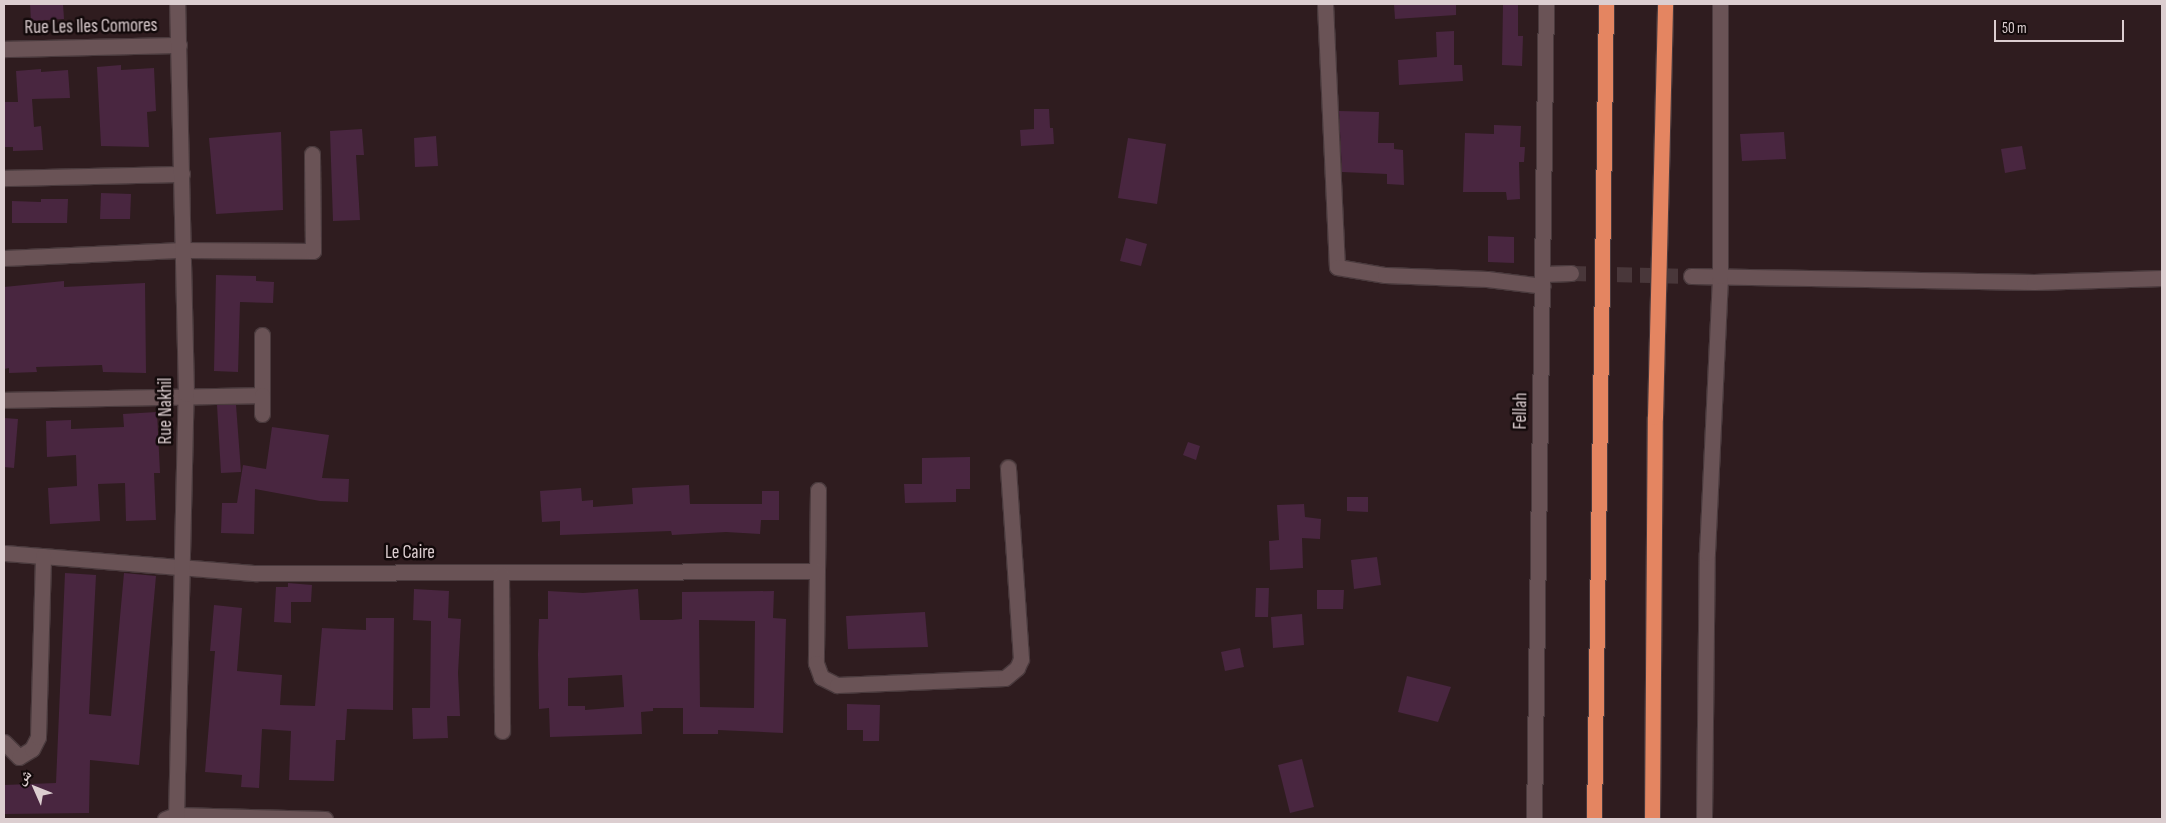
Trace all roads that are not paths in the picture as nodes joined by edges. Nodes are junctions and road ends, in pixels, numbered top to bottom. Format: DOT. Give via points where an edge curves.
graph roads {
  1 [pos="177,4"];
  2 [pos="1326,4"];
  3 [pos="1546,4"];
  4 [pos="1606,4"];
  5 [pos="1665,4"];
  6 [pos="1720,4"];
  7 [pos="179,45"];
  8 [pos="4,49"];
  9 [pos="312,154"];
  10 [pos="182,174"];
  11 [pos="4,178"];
  12 [pos="183,250"];
  13 [pos="4,258"];
  14 [pos="1571,274"];
  15 [pos="1691,276"];
  16 [pos="1720,276"];
  17 [pos="2162,278"];
  18 [pos="1543,280"];
  19 [pos="262,335"];
  20 [pos="186,394"];
  21 [pos="262,394"];
  22 [pos="4,400"];
  23 [pos="262,414"];
  24 [pos="1008,467"];
  25 [pos="818,490"];
  26 [pos="4,553"];
  27 [pos="44,556"];
  28 [pos="184,569"];
  29 [pos="817,571"];
  30 [pos="501,574"];
  31 [pos="502,732"];
  32 [pos="4,742"];
  33 [pos="172,818"];
  34 [pos="325,819"];
  35 [pos="1534,819"];
  36 [pos="1594,819"];
  37 [pos="1652,819"];
  38 [pos="1704,819"];
  1 -- 7 [label="street, Rue Nakhil"];
  2 -- 18 [label="street" via="1338,267 1385,275"];
  3 -- 18 [label="street, Fellah"];
  4 -- 36 [label="highway"];
  5 -- 37 [label="highway" via="1656,407"];
  6 -- 16 [label="street"];
  7 -- 8 [label="street, Rue Les Iles Comores"];
  7 -- 10 [label="street, Rue Nakhil"];
  9 -- 12 [label="street" via="313,251"];
  10 -- 11 [label="street"];
  10 -- 12 [label="street, Rue Nakhil"];
  12 -- 13 [label="street"];
  12 -- 20 [label="street, Rue Nakhil"];
  14 -- 18 [label="street"];
  15 -- 16 [label="street"];
  16 -- 17 [label="street" via="2034,282"];
  16 -- 38 [label="street" via="1707,553"];
  18 -- 35 [label="street, Fellah"];
  19 -- 21 [label="street"];
  20 -- 21 [label="street"];
  20 -- 22 [label="street"];
  20 -- 28 [label="street, Rue Nakhil"];
  21 -- 23 [label="street"];
  24 -- 29 [label="street" via="1021,659 1017,668 1005,678 837,685 827,682 821,677 816,663"];
  25 -- 29 [label="street"];
  26 -- 27 [label="street, Le Caire"];
  27 -- 28 [label="street, Le Caire"];
  27 -- 32 [label="street" via="38,737 32,749 20,757"];
  28 -- 30 [label="street, Le Caire" via="255,573"];
  28 -- 33 [label="street, Rue Nakhil"];
  29 -- 30 [label="street, Le Caire"];
  30 -- 31 [label="street"];
  33 -- 34 [label="street"];
}
